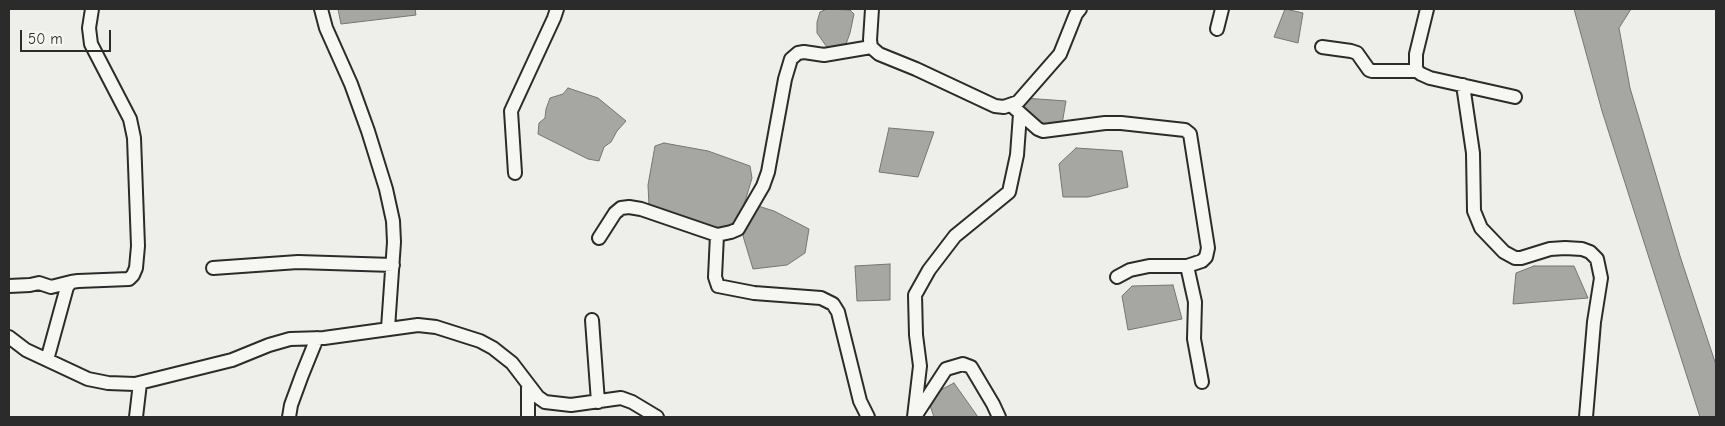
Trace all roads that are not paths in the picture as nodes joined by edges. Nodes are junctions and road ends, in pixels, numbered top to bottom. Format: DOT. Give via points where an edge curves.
graph roads {
  1 [pos="92,9"];
  2 [pos="321,9"];
  3 [pos="557,9"];
  4 [pos="872,9"];
  5 [pos="1080,9"];
  6 [pos="1222,9"];
  7 [pos="1427,9"];
  8 [pos="1217,29"];
  9 [pos="871,47"];
  10 [pos="1322,47"];
  11 [pos="1417,71"];
  12 [pos="1463,85"];
  13 [pos="1515,97"];
  14 [pos="1015,110"];
  15 [pos="515,174"];
  16 [pos="717,234"];
  17 [pos="599,238"];
  18 [pos="393,265"];
  19 [pos="1187,266"];
  20 [pos="213,268"];
  21 [pos="1116,277"];
  22 [pos="71,282"];
  23 [pos="9,286"];
  24 [pos="592,320"];
  25 [pos="388,328"];
  26 [pos="9,337"];
  27 [pos="317,338"];
  28 [pos="47,360"];
  29 [pos="1202,382"];
  30 [pos="140,383"];
  31 [pos="528,385"];
  32 [pos="598,402"];
  33 [pos="136,417"];
  34 [pos="289,417"];
  35 [pos="528,417"];
  36 [pos="657,417"];
  37 [pos="868,417"];
  38 [pos="914,417"];
  39 [pos="999,417"];
  40 [pos="1586,417"];
  1 -- 22 [label="street" via="91,44 130,119 134,138 138,246 136,268 129,279"];
  2 -- 18 [label="street" via="368,131 386,189 394,242"];
  3 -- 15 [label="street" via="511,111"];
  4 -- 9 [label="street"];
  5 -- 14 [label="street" via="1060,54 1018,102"];
  6 -- 8 [label="street"];
  7 -- 11 [label="street" via="1416,54"];
  9 -- 14 [label="street" via="879,54 995,106"];
  9 -- 16 [label="street" via="824,55 804,52 791,59 763,186 738,229"];
  10 -- 11 [label="street" via="1356,53 1372,71"];
  11 -- 12 [label="street" via="1430,78"];
  12 -- 13 [label="street"];
  12 -- 40 [label="street" via="1473,153 1474,211 1481,228 1504,252 1515,258 1565,248 1590,252 1597,259 1601,278"];
  14 -- 19 [label="street" via="1043,131 1121,122 1188,131 1192,139 1208,248 1202,262"];
  14 -- 38 [label="street" via="1018,156 1009,192 955,236 929,270 916,295 920,366"];
  16 -- 17 [label="street" via="629,207 615,213"];
  16 -- 37 [label="street" via="715,277 718,286 754,293 821,298 833,304 838,312 860,401"];
  18 -- 20 [label="street" via="298,262"];
  18 -- 25 [label="street"];
  19 -- 21 [label="street" via="1149,266"];
  19 -- 29 [label="street" via="1195,302 1194,339"];
  22 -- 23 [label="street" via="50,287 39,283"];
  22 -- 28 [label="street" via="64,294"];
  24 -- 32 [label="street"];
  25 -- 27 [label="street"];
  25 -- 31 [label="street" via="418,325 480,341 512,363"];
  26 -- 28 [label="street"];
  27 -- 30 [label="street" via="269,345 232,360"];
  27 -- 34 [label="street"];
  28 -- 30 [label="street" via="88,379"];
  30 -- 33 [label="street"];
  31 -- 32 [label="street" via="545,402 571,405"];
  31 -- 35 [label="street"];
  32 -- 36 [label="street" via="626,399"];
  38 -- 39 [label="street" via="946,369 963,364 970,367"];
}
